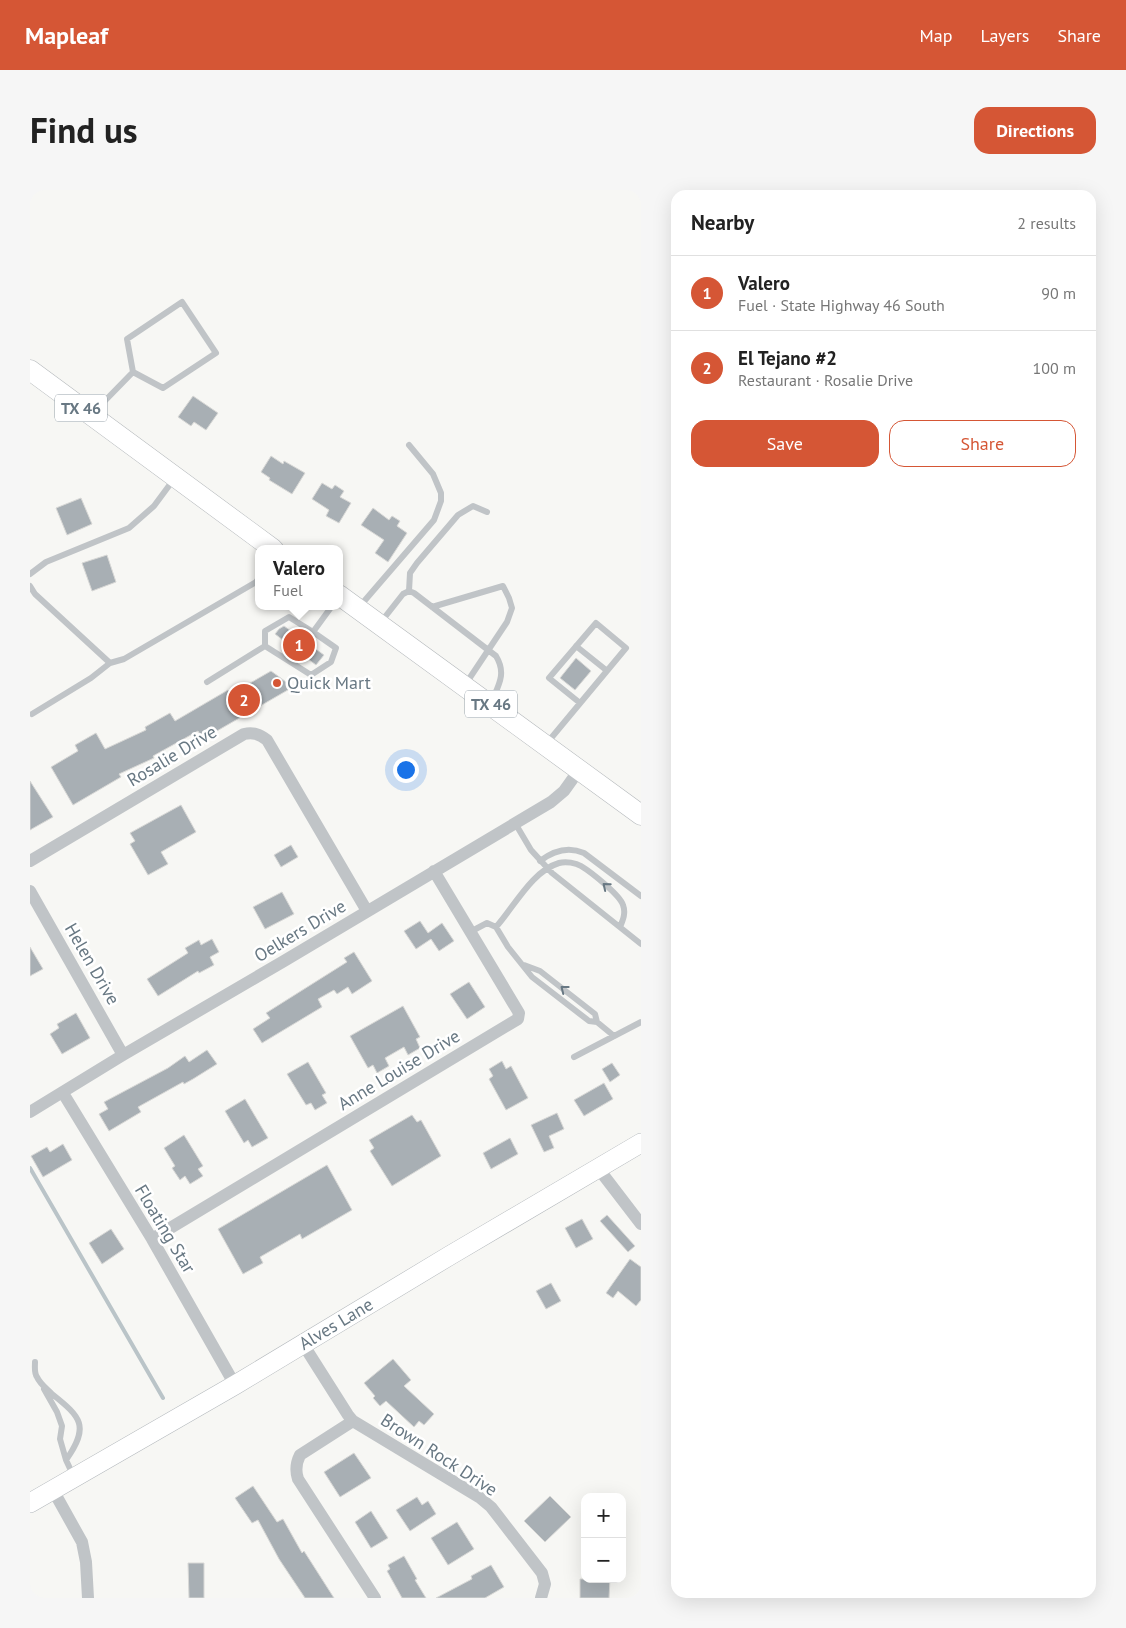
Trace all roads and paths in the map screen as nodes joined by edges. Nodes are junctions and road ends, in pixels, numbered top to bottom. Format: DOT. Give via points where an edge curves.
graph roads {
  1 [pos="30,370"];
  2 [pos="133,372"];
  3 [pos="91,415"];
  4 [pos="409,446"];
  5 [pos="176,477"];
  6 [pos="488,512"];
  7 [pos="268,545"];
  8 [pos="30,574"];
  9 [pos="255,583"];
  10 [pos="30,586"];
  11 [pos="409,591"];
  12 [pos="343,599"];
  13 [pos="432,607"];
  14 [pos="358,609"];
  15 [pos="329,610"];
  16 [pos="379,624"];
  17 [pos="313,632"];
  18 [pos="265,646"];
  19 [pos="576,646"];
  20 [pos="488,649"];
  21 [pos="110,663"];
  22 [pos="606,670"];
  23 [pos="207,682"];
  24 [pos="464,686"];
  25 [pos="580,703"];
  26 [pos="490,704"];
  27 [pos="32,714"];
  28 [pos="545,746"];
  29 [pos="578,770"];
  30 [pos="641,815"];
  31 [pos="515,823"];
  32 [pos="30,861"];
  33 [pos="540,861"];
  34 [pos="548,868"];
  35 [pos="434,871"];
  36 [pos="30,891"];
  37 [pos="641,896"];
  38 [pos="367,911"];
  39 [pos="620,926"];
  40 [pos="496,927"];
  41 [pos="470,932"];
  42 [pos="641,944"];
  43 [pos="641,1022"];
  44 [pos="614,1036"];
  45 [pos="123,1055"];
  46 [pos="574,1057"];
  47 [pos="63,1093"];
  48 [pos="30,1112"];
  49 [pos="641,1143"];
  50 [pos="598,1168"];
  51 [pos="641,1224"];
  52 [pos="152,1239"];
  53 [pos="303,1344"];
  54 [pos="34,1362"];
  55 [pos="235,1385"];
  56 [pos="42,1386"];
  57 [pos="353,1421"];
  58 [pos="66,1460"];
  59 [pos="75,1478"];
  60 [pos="53,1490"];
  61 [pos="30,1503"];
  62 [pos="88,1598"];
  63 [pos="375,1598"];
  64 [pos="541,1598"];
  1 -- 3 [label="main road, TX 46"];
  2 -- 2 [label="lane" via="163,388 216,353 182,302 127,339"];
  2 -- 3 [label="lane"];
  3 -- 5 [label="main road, TX 46"];
  4 -- 14 [label="lane" via="433,474 441,501 434,520"];
  5 -- 7 [label="main road, TX 46"];
  5 -- 8 [label="lane" via="154,506 129,528 46,562"];
  6 -- 11 [label="lane" via="473,506 458,516 410,573"];
  9 -- 21 [label="lane" via="124,659"];
  10 -- 21 [label="lane"];
  11 -- 13 [label="lane"];
  11 -- 16 [label="lane"];
  12 -- 14 [label="main road, TX 46"];
  13 -- 20 [label="lane"];
  13 -- 20 [label="lane" via="503,586 512,608 507,622"];
  14 -- 16 [label="main road, TX 46"];
  15 -- 17 [label="lane"];
  16 -- 24 [label="main road, TX 46"];
  17 -- 18 [label="lane" via="289,617 265,631"];
  17 -- 18 [label="lane" via="336,648 331,662 311,676"];
  18 -- 23 [label="lane"];
  19 -- 22 [label="lane"];
  19 -- 22 [label="lane" via="596,623 626,648"];
  19 -- 25 [label="lane" via="549,678"];
  20 -- 24 [label="lane"];
  20 -- 26 [label="lane" via="501,665 502,676"];
  21 -- 27 [label="lane"];
  22 -- 25 [label="lane"];
  24 -- 26 [label="main road, TX 46"];
  25 -- 28 [label="lane"];
  26 -- 28 [label="main road, TX 46"];
  28 -- 29 [label="main road, TX 46"];
  29 -- 30 [label="main road, TX 46"];
  29 -- 31 [label="street, Oelkers Drive" via="558,797"];
  31 -- 33 [label="lane"];
  31 -- 35 [label="street, Oelkers Drive"];
  32 -- 38 [label="street, Rosalie Drive" via="251,732 266,740"];
  33 -- 34 [label="lane"];
  33 -- 37 [label="lane" via="549,854 578,850"];
  34 -- 39 [label="lane"];
  39 -- 34 [label="lane, one-way" via="625,914 624,905 609,887 573,863 561,862"];
  34 -- 40 [label="lane" via="533,879"];
  35 -- 38 [label="street, Oelkers Drive"];
  35 -- 41 [label="street, Anne Louise Drive"];
  36 -- 45 [label="street, Helen Drive"];
  38 -- 45 [label="street, Oelkers Drive"];
  39 -- 42 [label="lane"];
  40 -- 41 [label="lane" via="487,923"];
  44 -- 40 [label="lane, one-way" via="579,1001 540,971 524,965"];
  41 -- 52 [label="street, Anne Louise Drive" via="519,1013 518,1019"];
  43 -- 44 [label="lane"];
  44 -- 46 [label="lane"];
  45 -- 47 [label="street, Oelkers Drive"];
  47 -- 48 [label="street, Oelkers Drive"];
  47 -- 52 [label="street, Floating Star"];
  49 -- 50 [label="street, Alves Lane"];
  50 -- 51 [label="street"];
  50 -- 53 [label="street, Alves Lane"];
  52 -- 55 [label="street, Floating Star"];
  53 -- 55 [label="street, Alves Lane"];
  53 -- 57 [label="street, Brown Rock Drive"];
  54 -- 56 [label="lane" via="36,1376"];
  55 -- 59 [label="street, Alves Lane"];
  56 -- 58 [label="lane" via="62,1426 60,1439"];
  56 -- 58 [label="lane" via="68,1406 81,1426"];
  57 -- 63 [label="street, Brown Rock Drive" via="305,1450 296,1469 298,1479"];
  57 -- 64 [label="street, Brown Rock Drive" via="486,1502 542,1573 545,1584"];
  58 -- 59 [label="lane"];
  59 -- 60 [label="street, Alves Lane"];
  60 -- 61 [label="street, Alves Lane"];
  60 -- 62 [label="street" via="85,1552"];
}
